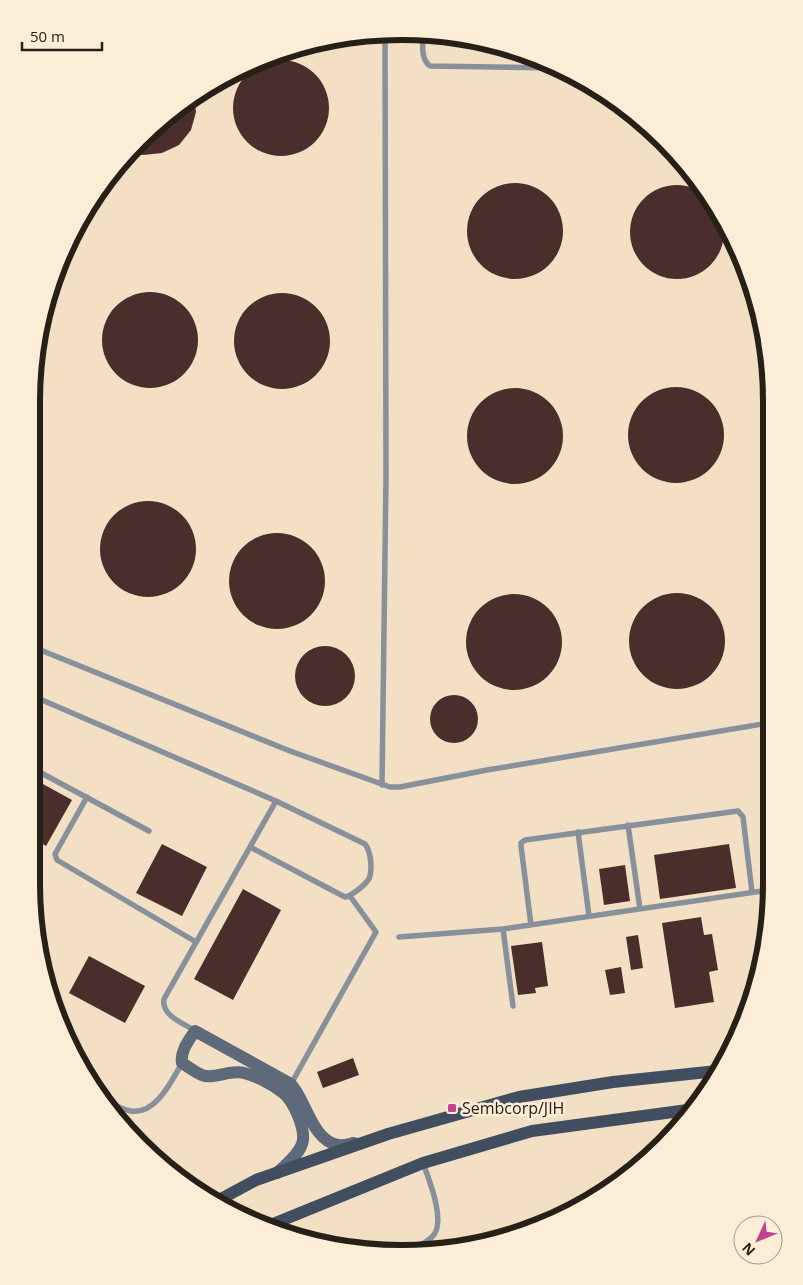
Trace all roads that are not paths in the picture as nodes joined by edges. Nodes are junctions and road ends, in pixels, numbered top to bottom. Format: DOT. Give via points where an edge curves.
graph roads {
  1 [pos="385,41"];
  2 [pos="423,41"];
  3 [pos="539,68"];
  4 [pos="40,650"];
  5 [pos="40,700"];
  6 [pos="763,724"];
  7 [pos="40,772"];
  8 [pos="382,785"];
  9 [pos="87,798"];
  10 [pos="276,801"];
  11 [pos="628,825"];
  12 [pos="149,831"];
  13 [pos="578,832"];
  14 [pos="250,847"];
  15 [pos="763,891"];
  16 [pos="752,892"];
  17 [pos="350,896"];
  18 [pos="640,909"];
  19 [pos="589,916"];
  20 [pos="531,925"];
  21 [pos="503,929"];
  22 [pos="399,936"];
  23 [pos="196,942"];
  24 [pos="513,1006"];
  25 [pos="195,1030"];
  26 [pos="182,1063"];
  27 [pos="710,1072"];
  28 [pos="291,1084"];
  29 [pos="115,1103"];
  30 [pos="682,1111"];
  31 [pos="366,1142"];
  32 [pos="423,1163"];
  33 [pos="277,1173"];
  34 [pos="223,1198"];
  35 [pos="277,1223"];
  36 [pos="420,1244"];
  1 -- 8 [label="lane" via="386,477"];
  2 -- 3 [label="lane" via="423,58 430,66"];
  4 -- 8 [label="lane"];
  5 -- 10 [label="lane"];
  6 -- 8 [label="lane" via="400,787"];
  7 -- 9 [label="lane"];
  9 -- 12 [label="lane"];
  9 -- 23 [label="lane" via="56,854 57,860"];
  10 -- 14 [label="lane"];
  10 -- 17 [label="lane" via="365,844 371,876"];
  11 -- 13 [label="lane"];
  11 -- 16 [label="lane" via="735,810 740,812"];
  11 -- 18 [label="lane"];
  13 -- 19 [label="lane"];
  13 -- 20 [label="lane" via="521,843"];
  14 -- 17 [label="lane" via="341,896"];
  14 -- 23 [label="lane"];
  15 -- 16 [label="lane"];
  16 -- 18 [label="lane"];
  17 -- 28 [label="lane" via="376,932"];
  18 -- 19 [label="lane"];
  19 -- 20 [label="lane"];
  20 -- 21 [label="lane"];
  21 -- 22 [label="lane"];
  21 -- 24 [label="lane"];
  23 -- 25 [label="lane" via="163,1004 168,1013"];
  25 -- 26 [label="street" via="183,1051"];
  25 -- 28 [label="street"];
  26 -- 29 [label="lane" via="162,1096 152,1105 132,1111"];
  26 -- 33 [label="street" via="203,1076 236,1071 245,1073 284,1093 298,1117 303,1143"];
  27 -- 31 [label="main road" via="613,1082 519,1097"];
  28 -- 31 [label="street" via="321,1135 337,1145"];
  30 -- 32 [label="main road" via="532,1132"];
  31 -- 33 [label="main road"];
  32 -- 35 [label="main road"];
  32 -- 36 [label="lane" via="432,1187 438,1228 432,1237"];
  33 -- 34 [label="main road"];
}
